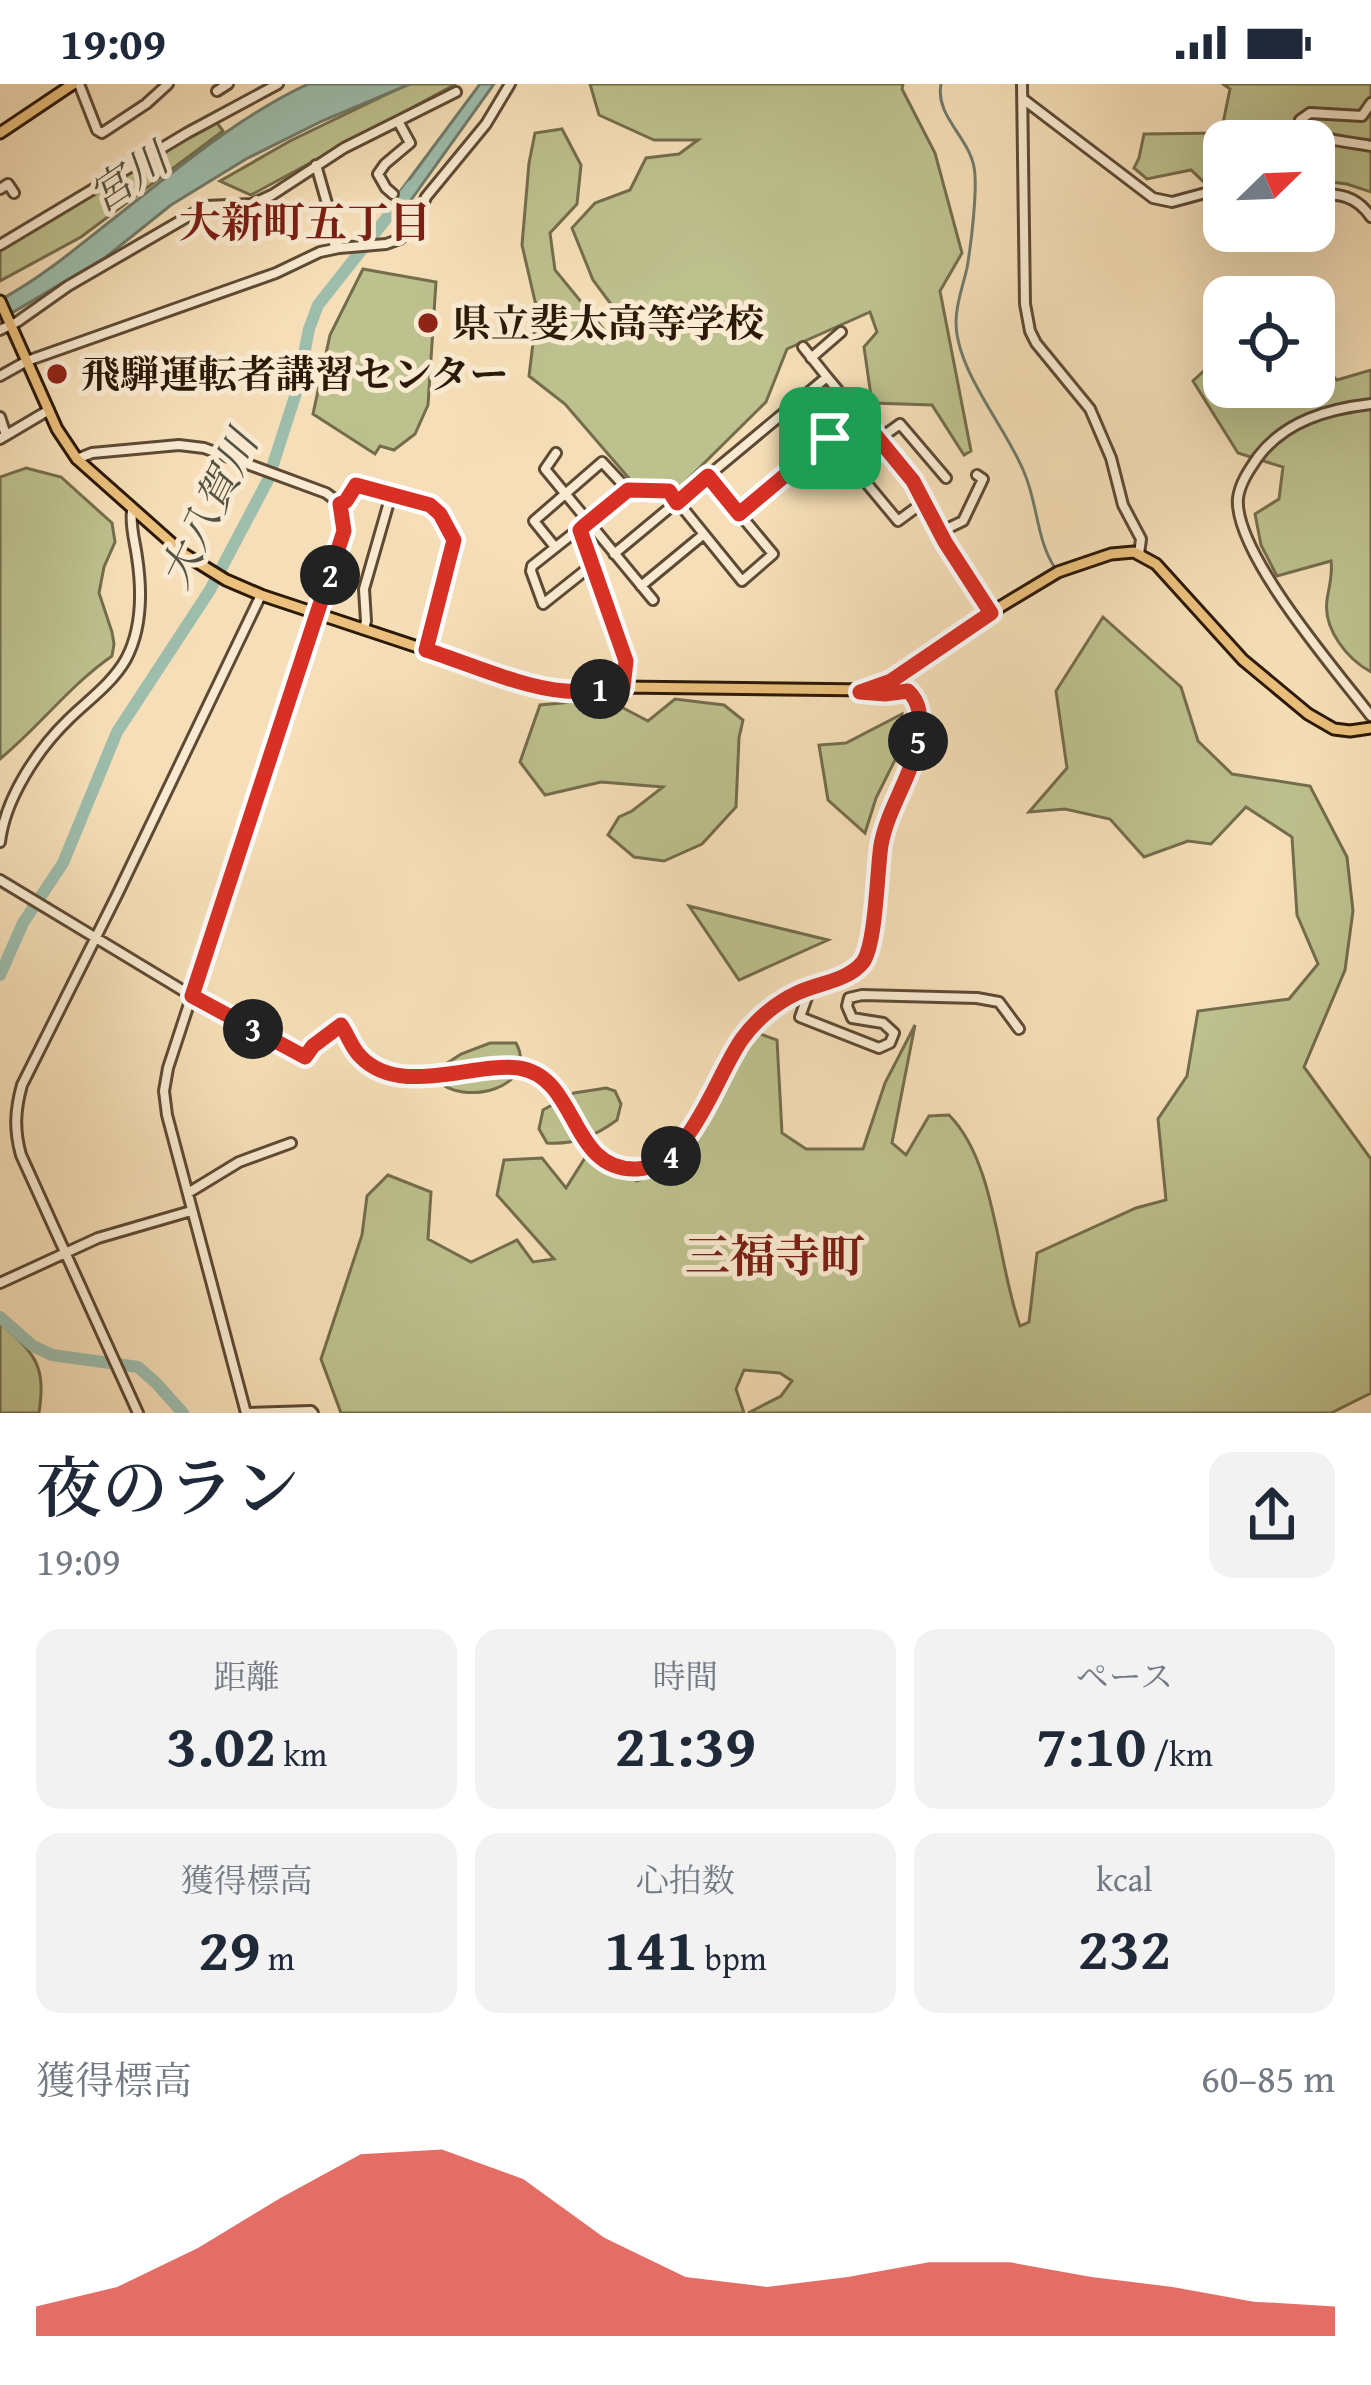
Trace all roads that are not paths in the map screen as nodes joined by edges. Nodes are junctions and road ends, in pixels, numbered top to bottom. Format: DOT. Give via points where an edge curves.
graph roads {
  1 [pos="76,84"];
  2 [pos="168,84"];
  3 [pos="278,84"];
  4 [pos="510,84"];
  5 [pos="1022,84"];
  6 [pos="456,92"];
  7 [pos="1022,98"];
  8 [pos="1371,103"];
  9 [pos="398,121"];
  10 [pos="0,133"];
  11 [pos="1371,146"];
  12 [pos="316,165"];
  13 [pos="0,189"];
  14 [pos="14,194"];
  15 [pos="393,194"];
  16 [pos="1203,194"];
  17 [pos="1335,195"];
  18 [pos="1371,217"];
  19 [pos="0,245"];
  20 [pos="337,248"];
  21 [pos="0,301"];
  22 [pos="7,326"];
  23 [pos="841,332"];
  24 [pos="803,347"];
  25 [pos="812,358"];
  26 [pos="27,361"];
  27 [pos="0,376"];
  28 [pos="827,377"];
  29 [pos="1371,404"];
  30 [pos="49,410"];
  31 [pos="858,414"];
  32 [pos="0,417"];
  33 [pos="3,437"];
  34 [pos="830,438"];
  35 [pos="879,439"];
  36 [pos="556,453"];
  37 [pos="77,459"];
  38 [pos="708,476"];
  39 [pos="977,476"];
  40 [pos="946,478"];
  41 [pos="628,490"];
  42 [pos="565,494"];
  43 [pos="391,495"];
  44 [pos="925,501"];
  45 [pos="677,503"];
  46 [pos="340,504"];
  47 [pos="132,511"];
  48 [pos="739,514"];
  49 [pos="584,526"];
  50 [pos="940,532"];
  51 [pos="704,534"];
  52 [pos="556,547"];
  53 [pos="614,554"];
  54 [pos="1139,554"];
  55 [pos="592,566"];
  56 [pos="641,586"];
  57 [pos="260,595"];
  58 [pos="653,601"];
  59 [pos="991,613"];
  60 [pos="318,614"];
  61 [pos="364,629"];
  62 [pos="426,650"];
  63 [pos="623,688"];
  64 [pos="860,692"];
  65 [pos="1371,716"];
  66 [pos="1371,728"];
  67 [pos="0,842"];
  68 [pos="0,880"];
  69 [pos="95,936"];
  70 [pos="811,987"];
  71 [pos="192,996"];
  72 [pos="1019,1028"];
  73 [pos="291,1143"];
  74 [pos="188,1193"];
  75 [pos="191,1211"];
  76 [pos="64,1253"];
  77 [pos="0,1283"];
  78 [pos="138,1413"];
  79 [pos="247,1413"];
  80 [pos="313,1413"];
  1 -- 2 [label="street" via="102,133"];
  1 -- 10 [label="main road"];
  3 -- 19 [label="street"];
  4 -- 20 [label="street" via="426,196 413,228 382,245"];
  5 -- 7 [label="street"];
  6 -- 9 [label="street"];
  7 -- 16 [label="street" via="1153,198"];
  7 -- 54 [label="street" via="1030,331 1090,409 1141,539"];
  8 -- 11 [label="street" via="1362,116 1300,119 1303,130"];
  9 -- 12 [label="street"];
  9 -- 15 [label="street" via="410,142 378,174"];
  12 -- 20 [label="street"];
  12 -- 22 [label="street" via="252,204 206,206"];
  13 -- 14 [label="street" via="8,184"];
  17 -- 18 [label="street" via="1350,196"];
  20 -- 26 [label="street"];
  21 -- 22 [label="main road"];
  22 -- 26 [label="main road"];
  23 -- 25 [label="street"];
  24 -- 25 [label="street"];
  25 -- 28 [label="street"];
  26 -- 27 [label="street"];
  26 -- 30 [label="main road"];
  28 -- 31 [label="street"];
  28 -- 38 [label="street"];
  29 -- 65 [label="street" via="1322,413 1277,435 1238,499 1256,556 1286,605"];
  30 -- 33 [label="street"];
  30 -- 37 [label="main road"];
  31 -- 34 [label="street"];
  31 -- 35 [label="street"];
  32 -- 33 [label="street"];
  34 -- 44 [label="street" via="898,521"];
  34 -- 48 [label="street"];
  35 -- 40 [label="street" via="900,424"];
  35 -- 44 [label="street"];
  36 -- 42 [label="street" via="544,469"];
  37 -- 46 [label="street" via="186,445 317,488"];
  37 -- 47 [label="main road"];
  38 -- 45 [label="street"];
  38 -- 48 [label="street"];
  39 -- 50 [label="street" via="983,479 963,521"];
  41 -- 42 [label="street" via="602,462"];
  41 -- 45 [label="street" via="669,491"];
  41 -- 49 [label="street"];
  42 -- 49 [label="street"];
  42 -- 52 [label="street" via="534,521"];
  43 -- 46 [label="street" via="356,485"];
  43 -- 61 [label="street" via="364,589"];
  43 -- 62 [label="street" via="430,505 454,540"];
  44 -- 50 [label="street"];
  45 -- 51 [label="street"];
  45 -- 53 [label="street"];
  46 -- 60 [label="street" via="344,531"];
  47 -- 57 [label="main road" via="201,565"];
  47 -- 67 [label="street" via="140,593 130,650 44,744 10,804"];
  48 -- 51 [label="street" via="773,554 742,581"];
  49 -- 52 [label="street"];
  49 -- 53 [label="street"];
  49 -- 55 [label="street"];
  50 -- 59 [label="street"];
  51 -- 56 [label="street"];
  52 -- 55 [label="street" via="532,566 543,604"];
  53 -- 56 [label="street"];
  54 -- 59 [label="main road" via="1111,554 1058,572"];
  54 -- 66 [label="main road" via="1308,714 1334,729"];
  55 -- 63 [label="street" via="626,661"];
  56 -- 58 [label="street"];
  57 -- 60 [label="main road"];
  57 -- 69 [label="street"];
  59 -- 64 [label="main road" via="891,681"];
  60 -- 61 [label="main road"];
  60 -- 71 [label="street"];
  61 -- 62 [label="main road"];
  62 -- 63 [label="main road" via="556,690"];
  63 -- 64 [label="main road"];
  64 -- 70 [label="street" via="912,694 917,747 884,831 867,956 849,974"];
  68 -- 69 [label="street"];
  69 -- 71 [label="street"];
  69 -- 76 [label="street" via="16,1104 21,1155"];
  70 -- 71 [label="street" via="752,1027 681,1144 638,1169 612,1165 592,1150 543,1076 510,1068 384,1072 359,1055 341,1025 305,1057"];
  70 -- 72 [label="street" via="800,1017 879,1048 894,1033 852,1018 849,998 977,998 999,1002"];
  71 -- 74 [label="street" via="164,1090"];
  73 -- 74 [label="street"];
  74 -- 75 [label="street"];
  75 -- 76 [label="street"];
  75 -- 79 [label="street"];
  76 -- 77 [label="street"];
  76 -- 78 [label="street"];
  79 -- 80 [label="street"];
}
